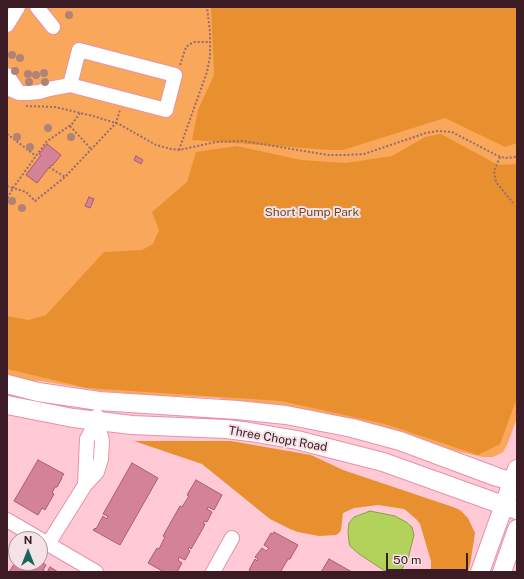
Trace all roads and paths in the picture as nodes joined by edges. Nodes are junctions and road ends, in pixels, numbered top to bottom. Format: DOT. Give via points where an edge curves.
graph roads {
  1 [pos="18,7"];
  2 [pos="37,7"];
  3 [pos="207,7"];
  4 [pos="7,25"];
  5 [pos="53,27"];
  6 [pos="209,42"];
  7 [pos="7,74"];
  8 [pos="175,75"];
  9 [pos="70,85"];
  10 [pos="16,96"];
  11 [pos="122,99"];
  12 [pos="80,113"];
  13 [pos="116,123"];
  14 [pos="70,126"];
  15 [pos="7,134"];
  16 [pos="91,149"];
  17 [pos="179,150"];
  18 [pos="36,156"];
  19 [pos="500,157"];
  20 [pos="517,157"];
  21 [pos="49,167"];
  22 [pos="64,177"];
  23 [pos="7,186"];
  24 [pos="13,188"];
  25 [pos="7,199"];
  26 [pos="513,203"];
  27 [pos="7,384"];
  28 [pos="99,401"];
  29 [pos="7,405"];
  30 [pos="97,420"];
  31 [pos="516,478"];
  32 [pos="510,508"];
  33 [pos="7,520"];
  34 [pos="517,529"];
  35 [pos="26,531"];
  36 [pos="232,538"];
  37 [pos="48,544"];
  38 [pos="96,572"];
  39 [pos="213,572"];
  40 [pos="480,572"];
  41 [pos="502,572"];
  1 -- 4 [label="street"];
  2 -- 5 [label="street"];
  3 -- 6 [label="path"];
  6 -- 8 [label="path" via="195,42 186,47"];
  6 -- 17 [label="path" via="207,72"];
  7 -- 10 [label="street"];
  8 -- 9 [label="street" via="79,50"];
  8 -- 11 [label="street" via="166,110"];
  9 -- 10 [label="street"];
  9 -- 11 [label="street"];
  10 -- 12 [label="path"];
  11 -- 13 [label="path"];
  12 -- 13 [label="path"];
  12 -- 14 [label="path"];
  13 -- 16 [label="path"];
  13 -- 17 [label="path" via="156,145"];
  14 -- 16 [label="path"];
  14 -- 18 [label="path" via="46,142"];
  15 -- 18 [label="path"];
  16 -- 22 [label="path"];
  17 -- 19 [label="path" via="216,142 243,141 328,155 364,154 438,131 452,132"];
  18 -- 24 [label="path"];
  19 -- 20 [label="path"];
  19 -- 26 [label="path" via="494,171 496,182"];
  21 -- 22 [label="path"];
  22 -- 24 [label="path" via="35,201 26,192"];
  23 -- 24 [label="path"];
  24 -- 25 [label="path"];
  27 -- 28 [label="main road, Three Chopt Road" via="38,392"];
  28 -- 30 [label="street"];
  28 -- 31 [label="main road, Three Chopt Road" via="286,415 352,428"];
  29 -- 30 [label="main road, Three Chopt Road"];
  30 -- 32 [label="main road, Three Chopt Road" via="132,425 226,429 297,440 383,462"];
  30 -- 37 [label="street" via="87,439 85,485"];
  31 -- 32 [label="main road"];
  32 -- 40 [label="main road"];
  33 -- 35 [label="street"];
  34 -- 41 [label="main road"];
  36 -- 39 [label="street"];
  37 -- 38 [label="street"];
}
